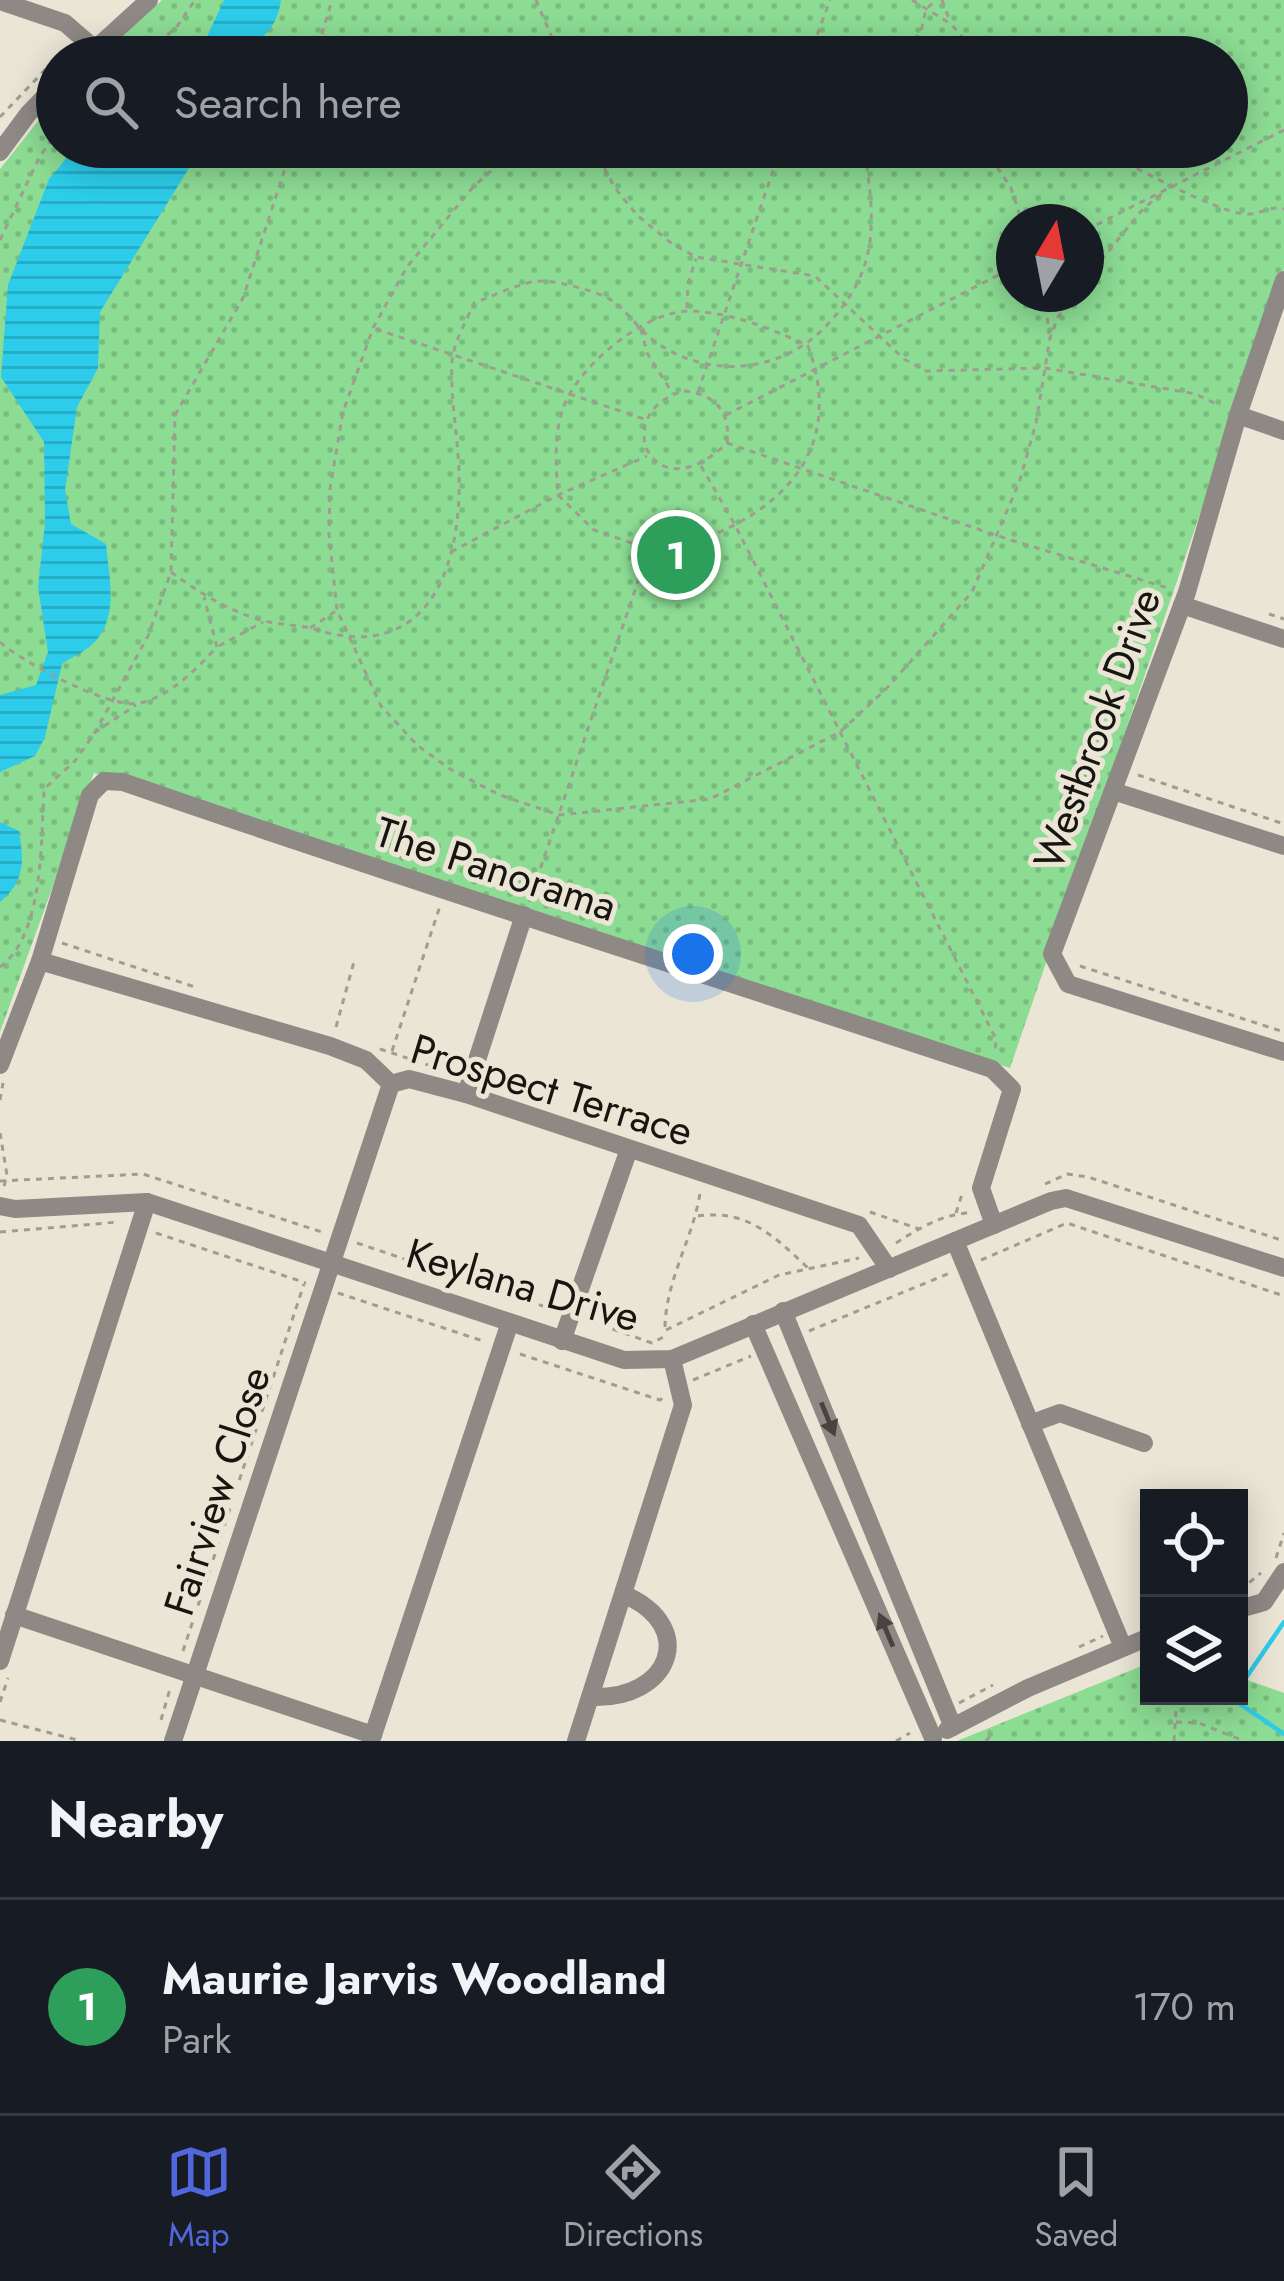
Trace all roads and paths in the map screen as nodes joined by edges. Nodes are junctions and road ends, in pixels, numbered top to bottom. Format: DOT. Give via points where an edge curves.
graph roads {
  1 [pos="149,0"];
  2 [pos="195,0"];
  3 [pos="332,0"];
  4 [pos="536,0"];
  5 [pos="830,0"];
  6 [pos="912,0"];
  7 [pos="939,0"];
  8 [pos="0,1"];
  9 [pos="926,9"];
  10 [pos="951,24"];
  11 [pos="76,36"];
  12 [pos="110,36"];
  13 [pos="166,36"];
  14 [pos="321,36"];
  15 [pos="551,36"];
  16 [pos="817,36"];
  17 [pos="918,36"];
  18 [pos="962,36"];
  19 [pos="36,79"];
  20 [pos="36,109"];
  21 [pos="0,117"];
  22 [pos="1284,130"];
  23 [pos="1248,148"];
  24 [pos="0,152"];
  25 [pos="36,164"];
  26 [pos="285,168"];
  27 [pos="494,168"];
  28 [pos="604,168"];
  29 [pos="774,168"];
  30 [pos="866,168"];
  31 [pos="998,168"];
  32 [pos="1139,168"];
  33 [pos="1207,168"];
  34 [pos="1174,184"];
  35 [pos="1016,204"];
  36 [pos="1284,209"];
  37 [pos="1104,221"];
  38 [pos="0,240"];
  39 [pos="696,257"];
  40 [pos="1104,257"];
  41 [pos="742,267"];
  42 [pos="996,276"];
  43 [pos="1284,280"];
  44 [pos="846,305"];
  45 [pos="687,311"];
  46 [pos="1047,312"];
  47 [pos="1062,312"];
  48 [pos="725,316"];
  49 [pos="374,328"];
  50 [pos="640,328"];
  51 [pos="879,336"];
  52 [pos="1050,338"];
  53 [pos="808,346"];
  54 [pos="452,358"];
  55 [pos="707,363"];
  56 [pos="1045,368"];
  57 [pos="816,369"];
  58 [pos="698,392"];
  59 [pos="673,394"];
  60 [pos="571,395"];
  61 [pos="726,415"];
  62 [pos="1238,415"];
  63 [pos="647,420"];
  64 [pos="1284,430"];
  65 [pos="727,443"];
  66 [pos="648,455"];
  67 [pos="701,466"];
  68 [pos="803,469"];
  69 [pos="558,494"];
  70 [pos="734,523"];
  71 [pos="998,536"];
  72 [pos="650,549"];
  73 [pos="450,552"];
  74 [pos="171,572"];
  75 [pos="204,596"];
  76 [pos="1184,599"];
  77 [pos="338,610"];
  78 [pos="1262,612"];
  79 [pos="1284,619"];
  80 [pos="265,621"];
  81 [pos="310,628"];
  82 [pos="350,638"];
  83 [pos="1284,639"];
  84 [pos="0,642"];
  85 [pos="217,647"];
  86 [pos="112,700"];
  87 [pos="138,704"];
  88 [pos="840,732"];
  89 [pos="94,734"];
  90 [pos="1119,793"];
  91 [pos="559,815"];
  92 [pos="1284,824"];
  93 [pos="1284,845"];
  94 [pos="439,898"];
  95 [pos="524,915"];
  96 [pos="55,940"];
  97 [pos="355,958"];
  98 [pos="40,961"];
  99 [pos="1076,964"];
  100 [pos="0,968"];
  101 [pos="206,991"];
  102 [pos="1284,1032"];
  103 [pos="331,1046"];
  104 [pos="372,1046"];
  105 [pos="391,1052"];
  106 [pos="1284,1052"];
  107 [pos="0,1065"];
  108 [pos="431,1066"];
  109 [pos="992,1069"];
  110 [pos="391,1084"];
  111 [pos="466,1094"];
  112 [pos="0,1132"];
  113 [pos="629,1148"];
  114 [pos="703,1173"];
  115 [pos="2,1181"];
  116 [pos="962,1192"];
  117 [pos="147,1202"];
  118 [pos="0,1203"];
  119 [pos="852,1206"];
  120 [pos="956,1214"];
  121 [pos="696,1216"];
  122 [pos="994,1225"];
  123 [pos="139,1227"];
  124 [pos="919,1228"];
  125 [pos="0,1232"];
  126 [pos="338,1237"];
  127 [pos="955,1241"];
  128 [pos="885,1261"];
  129 [pos="329,1263"];
  130 [pos="1284,1268"];
  131 [pos="808,1269"];
  132 [pos="313,1285"];
  133 [pos="559,1311"];
  134 [pos="783,1311"];
  135 [pos="584,1319"];
  136 [pos="753,1324"];
  137 [pos="509,1325"];
  138 [pos="666,1332"];
  139 [pos="562,1341"];
  140 [pos="501,1348"];
  141 [pos="672,1359"];
  142 [pos="678,1386"];
  143 [pos="1030,1424"];
  144 [pos="1144,1443"];
  145 [pos="1284,1533"];
  146 [pos="1284,1572"];
  147 [pos="1248,1584"];
  148 [pos="625,1594"];
  149 [pos="1248,1606"];
  150 [pos="14,1616"];
  151 [pos="1140,1640"];
  152 [pos="1122,1645"];
  153 [pos="0,1660"];
  154 [pos="185,1673"];
  155 [pos="591,1697"];
  156 [pos="1177,1705"];
  157 [pos="0,1720"];
  158 [pos="160,1720"];
  159 [pos="1176,1723"];
  160 [pos="953,1727"];
  161 [pos="372,1738"];
  162 [pos="930,1739"];
  163 [pos="81,1741"];
  164 [pos="172,1741"];
  165 [pos="576,1741"];
  166 [pos="1174,1741"];
  167 [pos="1244,1741"];
  1 -- 12 [label="street"];
  2 -- 13 [label="path"];
  3 -- 14 [label="path"];
  4 -- 15 [label="path"];
  5 -- 16 [label="path"];
  6 -- 9 [label="path"];
  7 -- 9 [label="path"];
  7 -- 10 [label="path"];
  8 -- 11 [label="street" via="65,23"];
  9 -- 10 [label="path"];
  9 -- 17 [label="path"];
  10 -- 18 [label="path"];
  19 -- 21 [label="path"];
  20 -- 24 [label="street"];
  22 -- 23 [label="path"];
  25 -- 38 [label="path"];
  26 -- 74 [label="path" via="243,298 175,415"];
  27 -- 49 [label="path" via="407,267"];
  28 -- 39 [label="path" via="637,215"];
  29 -- 41 [label="path"];
  30 -- 44 [label="path" via="872,232"];
  31 -- 35 [label="path"];
  32 -- 34 [label="path"];
  33 -- 34 [label="path"];
  34 -- 36 [label="path" via="1248,214"];
  34 -- 37 [label="path"];
  34 -- 40 [label="path"];
  39 -- 41 [label="path"];
  39 -- 45 [label="path"];
  41 -- 44 [label="path" via="814,276"];
  41 -- 48 [label="path"];
  42 -- 51 [label="path"];
  43 -- 62 [label="street, Westbrook Drive"];
  44 -- 51 [label="path"];
  44 -- 53 [label="path"];
  45 -- 48 [label="path"];
  45 -- 50 [label="path"];
  46 -- 52 [label="path"];
  47 -- 52 [label="path"];
  48 -- 53 [label="path"];
  48 -- 55 [label="path"];
  49 -- 54 [label="path"];
  49 -- 77 [label="path" via="343,412 330,489"];
  50 -- 54 [label="path" via="608,298 541,280 474,302"];
  50 -- 55 [label="path"];
  50 -- 59 [label="path"];
  50 -- 60 [label="path" via="600,356"];
  51 -- 56 [label="path" via="926,371"];
  51 -- 57 [label="path"];
  52 -- 56 [label="path"];
  53 -- 55 [label="path" via="767,364"];
  53 -- 57 [label="path"];
  54 -- 60 [label="path"];
  54 -- 73 [label="path" via="459,476"];
  55 -- 58 [label="path"];
  56 -- 62 [label="path" via="1196,394"];
  56 -- 71 [label="path" via="1036,423"];
  57 -- 61 [label="path"];
  57 -- 68 [label="path" via="821,413"];
  58 -- 59 [label="path"];
  58 -- 61 [label="path"];
  59 -- 63 [label="path"];
  60 -- 63 [label="path"];
  60 -- 69 [label="path" via="555,456"];
  61 -- 65 [label="path"];
  62 -- 64 [label="street"];
  62 -- 76 [label="street, Westbrook Drive"];
  63 -- 66 [label="path"];
  65 -- 67 [label="path"];
  65 -- 68 [label="path"];
  66 -- 67 [label="path" via="676,468"];
  66 -- 69 [label="path"];
  67 -- 70 [label="path"];
  68 -- 70 [label="path"];
  68 -- 71 [label="path"];
  69 -- 72 [label="path" via="594,530"];
  69 -- 73 [label="path"];
  70 -- 72 [label="path"];
  70 -- 88 [label="path"];
  71 -- 76 [label="path"];
  71 -- 88 [label="path" via="972,592 941,631"];
  72 -- 91 [label="path"];
  73 -- 82 [label="path" via="426,610 397,631"];
  74 -- 75 [label="path"];
  74 -- 86 [label="path"];
  75 -- 80 [label="path"];
  75 -- 85 [label="path"];
  76 -- 83 [label="street"];
  76 -- 90 [label="street, Westbrook Drive"];
  77 -- 81 [label="path"];
  77 -- 82 [label="path"];
  78 -- 79 [label="path"];
  80 -- 81 [label="path"];
  80 -- 85 [label="path"];
  81 -- 82 [label="path"];
  82 -- 91 [label="path" via="381,706 418,746 500,795"];
  84 -- 86 [label="path" via="41,670"];
  85 -- 87 [label="path" via="185,680"];
  86 -- 87 [label="path"];
  86 -- 89 [label="path"];
  87 -- 89 [label="path"];
  88 -- 91 [label="path" via="710,799"];
  88 -- 109 [label="path" via="996,1039"];
  89 -- 100 [label="path" via="44,789 39,882 15,956"];
  90 -- 92 [label="path" via="1132,773"];
  90 -- 93 [label="street"];
  90 -- 106 [label="street, Westbrook Drive" via="1052,954 1068,984"];
  91 -- 95 [label="path"];
  94 -- 95 [label="street, The Panorama"];
  94 -- 98 [label="street, The Panorama" via="104,781 90,795"];
  94 -- 105 [label="path"];
  95 -- 109 [label="street, The Panorama"];
  95 -- 111 [label="street"];
  96 -- 101 [label="path"];
  97 -- 103 [label="path"];
  98 -- 103 [label="street, Prospect Terrace"];
  98 -- 107 [label="street, The Panorama"];
  99 -- 102 [label="path"];
  103 -- 110 [label="street, Prospect Terrace" via="367,1060"];
  104 -- 105 [label="path"];
  105 -- 108 [label="path"];
  105 -- 110 [label="path"];
  109 -- 122 [label="street" via="1012,1089 981,1188"];
  110 -- 111 [label="street, Prospect Terrace" via="409,1079"];
  110 -- 126 [label="street, Fairview Close"];
  111 -- 113 [label="street, Prospect Terrace"];
  112 -- 115 [label="path"];
  113 -- 114 [label="street, Prospect Terrace"];
  113 -- 139 [label="street"];
  114 -- 121 [label="path"];
  114 -- 128 [label="street, Prospect Terrace" via="859,1225"];
  115 -- 118 [label="path"];
  115 -- 126 [label="path" via="143,1174"];
  116 -- 120 [label="path"];
  117 -- 118 [label="street, Keylana Drive" via="15,1209"];
  117 -- 123 [label="street"];
  117 -- 129 [label="street, Keylana Drive"];
  119 -- 124 [label="path"];
  121 -- 131 [label="path" via="762,1226"];
  121 -- 138 [label="path" via="669,1292"];
  122 -- 127 [label="street, Keylana Drive"];
  122 -- 130 [label="street, Keylana Drive" via="1066,1198"];
  123 -- 125 [label="path"];
  123 -- 132 [label="path"];
  123 -- 150 [label="street"];
  126 -- 129 [label="street, Fairview Close"];
  126 -- 133 [label="path"];
  127 -- 128 [label="street, Keylana Drive"];
  127 -- 143 [label="street"];
  128 -- 131 [label="path"];
  128 -- 134 [label="street, Keylana Drive"];
  129 -- 132 [label="street, Fairview Close"];
  129 -- 137 [label="street, Keylana Drive"];
  131 -- 138 [label="path" via="779,1275"];
  132 -- 140 [label="path"];
  132 -- 154 [label="street, Fairview Close"];
  132 -- 154 [label="path"];
  134 -- 136 [label="street, Keylana Drive"];
  134 -- 160 [label="street, one-way"];
  135 -- 138 [label="path" via="652,1342"];
  136 -- 141 [label="street, Keylana Drive"];
  162 -- 136 [label="street, one-way"];
  137 -- 139 [label="street, Keylana Drive"];
  137 -- 140 [label="street"];
  138 -- 141 [label="path"];
  139 -- 141 [label="street, Keylana Drive" via="624,1360"];
  140 -- 142 [label="path" via="660,1400"];
  140 -- 161 [label="street"];
  141 -- 142 [label="street"];
  142 -- 148 [label="street" via="683,1406"];
  143 -- 144 [label="street" via="1060,1413"];
  143 -- 152 [label="street"];
  145 -- 147 [label="path" via="1274,1562"];
  146 -- 149 [label="street" via="1264,1602"];
  148 -- 155 [label="street"];
  148 -- 155 [label="street" via="653,1611 667,1653 638,1691"];
  150 -- 153 [label="street"];
  150 -- 154 [label="street"];
  151 -- 152 [label="street"];
  152 -- 160 [label="street"];
  154 -- 158 [label="path"];
  154 -- 161 [label="street"];
  154 -- 164 [label="street, Fairview Close"];
  155 -- 165 [label="street"];
  156 -- 159 [label="path"];
  157 -- 163 [label="path"];
  159 -- 166 [label="path"];
  159 -- 167 [label="path"];
  160 -- 162 [label="street"];
}
